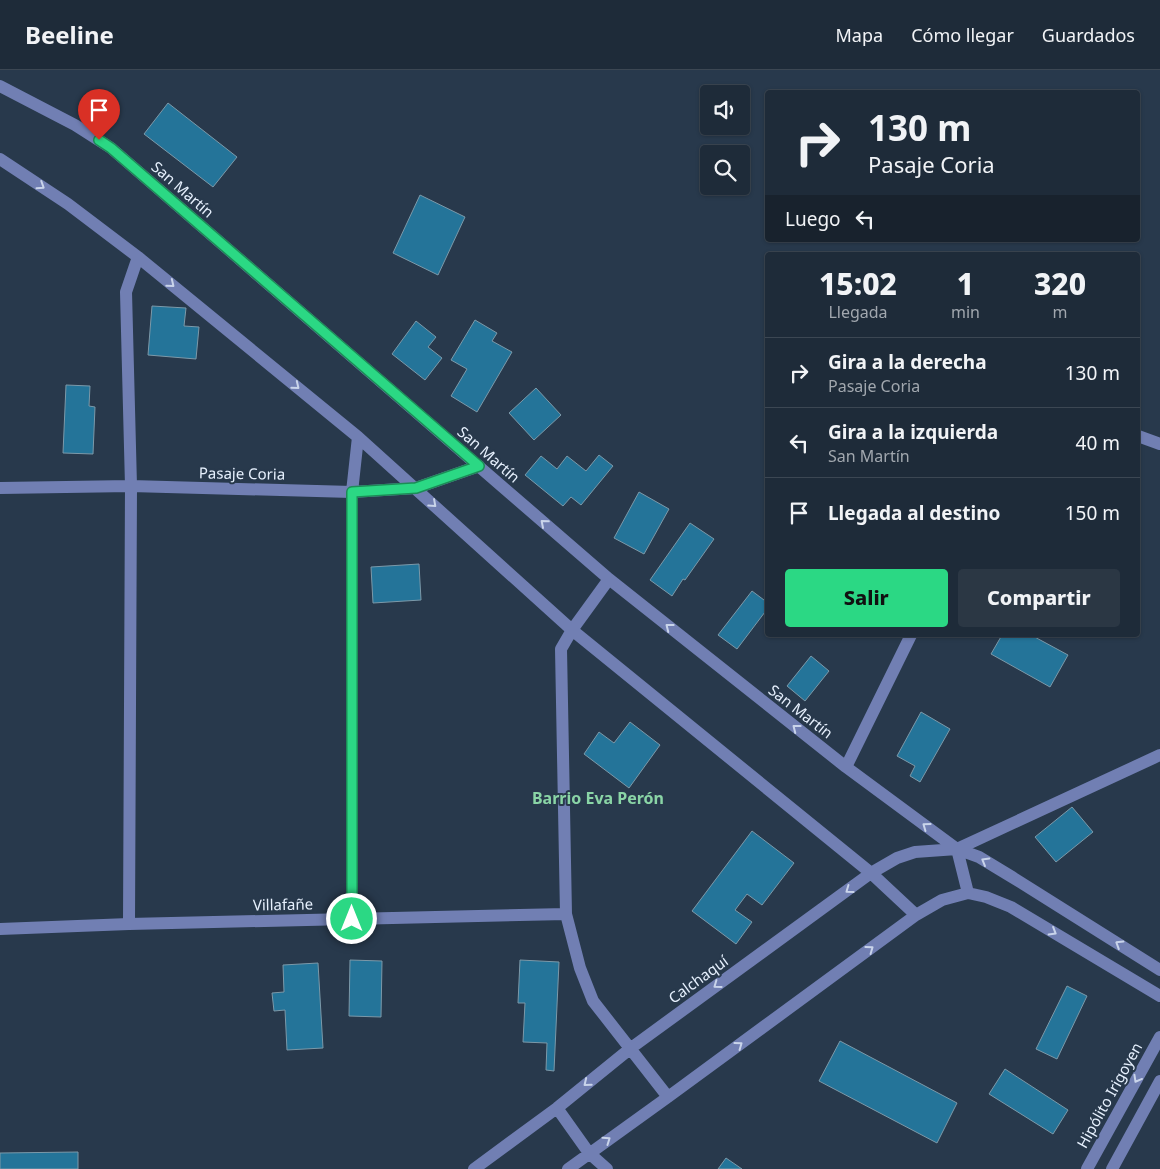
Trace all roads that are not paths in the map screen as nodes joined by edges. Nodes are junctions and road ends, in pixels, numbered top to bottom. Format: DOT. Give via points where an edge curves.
graph roads {
  1 [pos="0,86"];
  2 [pos="0,160"];
  3 [pos="138,257"];
  4 [pos="358,437"];
  5 [pos="1140,437"];
  6 [pos="1160,444"];
  7 [pos="479,466"];
  8 [pos="131,486"];
  9 [pos="0,488"];
  10 [pos="416,488"];
  11 [pos="352,492"];
  12 [pos="609,579"];
  13 [pos="572,630"];
  14 [pos="910,637"];
  15 [pos="1160,755"];
  16 [pos="846,767"];
  17 [pos="957,849"];
  18 [pos="871,873"];
  19 [pos="968,893"];
  20 [pos="566,914"];
  21 [pos="916,914"];
  22 [pos="352,919"];
  23 [pos="129,924"];
  24 [pos="0,929"];
  25 [pos="1160,970"];
  26 [pos="1160,996"];
  27 [pos="1160,1036"];
  28 [pos="631,1048"];
  29 [pos="1160,1081"];
  30 [pos="668,1097"];
  31 [pos="557,1108"];
  32 [pos="589,1153"];
  33 [pos="474,1169"];
  34 [pos="568,1169"];
  35 [pos="607,1169"];
  36 [pos="1087,1169"];
  37 [pos="1112,1169"];
  1 -- 7 [label="street, San Martín" via="76,125 111,148"];
  2 -- 3 [label="street, one-way" via="68,204"];
  3 -- 4 [label="street, one-way"];
  3 -- 8 [label="street" via="126,292"];
  4 -- 10 [label="street"];
  4 -- 11 [label="street"];
  5 -- 6 [label="street"];
  7 -- 10 [label="street, Pasaje Coria"];
  12 -- 7 [label="street, San Martín, one-way"];
  8 -- 9 [label="street, Pasaje Coria"];
  8 -- 11 [label="street, Pasaje Coria"];
  8 -- 23 [label="street"];
  10 -- 11 [label="street, Pasaje Coria"];
  10 -- 13 [label="street, one-way"];
  11 -- 22 [label="street"];
  12 -- 13 [label="street"];
  16 -- 12 [label="street, San Martín, one-way"];
  13 -- 18 [label="street"];
  13 -- 20 [label="street" via="561,650"];
  14 -- 16 [label="street"];
  15 -- 17 [label="street"];
  17 -- 16 [label="street, San Martín, one-way"];
  17 -- 18 [label="street, Calchaquí" via="915,852"];
  17 -- 19 [label="street"];
  25 -- 17 [label="street, San Martín, one-way" via="980,857"];
  18 -- 21 [label="street"];
  18 -- 28 [label="street, Calchaquí, one-way"];
  19 -- 21 [label="street" via="942,900"];
  19 -- 26 [label="street, one-way" via="1011,907"];
  20 -- 22 [label="street, Villafañe"];
  20 -- 28 [label="street" via="580,968 593,1000"];
  30 -- 21 [label="street, one-way"];
  22 -- 23 [label="street, Villafañe"];
  23 -- 24 [label="street, Villafañe"];
  27 -- 36 [label="street, Hipólito Irigoyen, one-way"];
  28 -- 30 [label="street"];
  28 -- 31 [label="street, Calchaquí, one-way"];
  29 -- 37 [label="street"];
  32 -- 30 [label="street, one-way"];
  31 -- 32 [label="street"];
  31 -- 33 [label="street, Calchaquí"];
  32 -- 34 [label="street"];
  32 -- 35 [label="street"];
}
